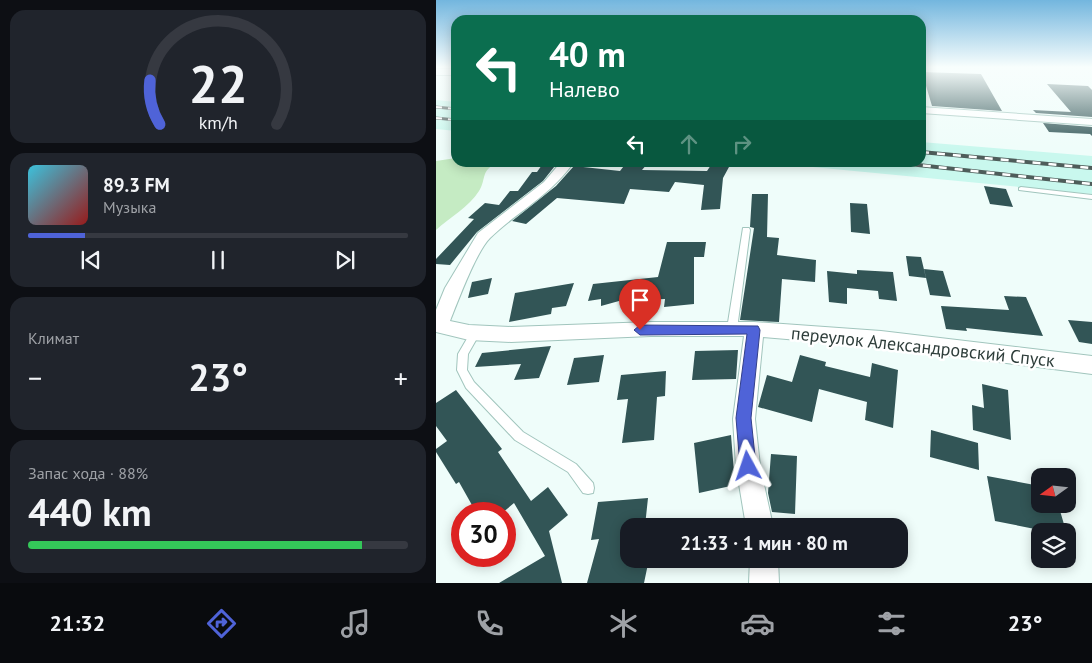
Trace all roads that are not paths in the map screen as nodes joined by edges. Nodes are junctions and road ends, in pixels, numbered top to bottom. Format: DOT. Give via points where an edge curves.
graph roads {
  1 [pos="926,110"];
  2 [pos="1092,122"];
  3 [pos="564,167"];
  4 [pos="1021,189"];
  5 [pos="1092,197"];
  6 [pos="746,230"];
  7 [pos="438,325"];
  8 [pos="743,329"];
  9 [pos="475,333"];
  10 [pos="1092,365"];
  11 [pos="588,488"];
  12 [pos="758,518"];
  13 [pos="764,568"];
  14 [pos="764,583"];
  1 -- 2 [label="street"];
  3 -- 7 [label="street, переулок Александровский Спуск" via="549,185 483,236"];
  4 -- 5 [label="lane"];
  6 -- 8 [label="lane"];
  7 -- 9 [label="street, переулок Александровский Спуск"];
  8 -- 9 [label="street, переулок Александровский Спуск"];
  8 -- 10 [label="street, переулок Александровский Спуск" via="913,342"];
  8 -- 12 [label="street" via="744,418"];
  9 -- 11 [label="lane" via="463,354 462,370 470,385 519,436 572,468"];
  13 -- 14 [label="street"];
}
